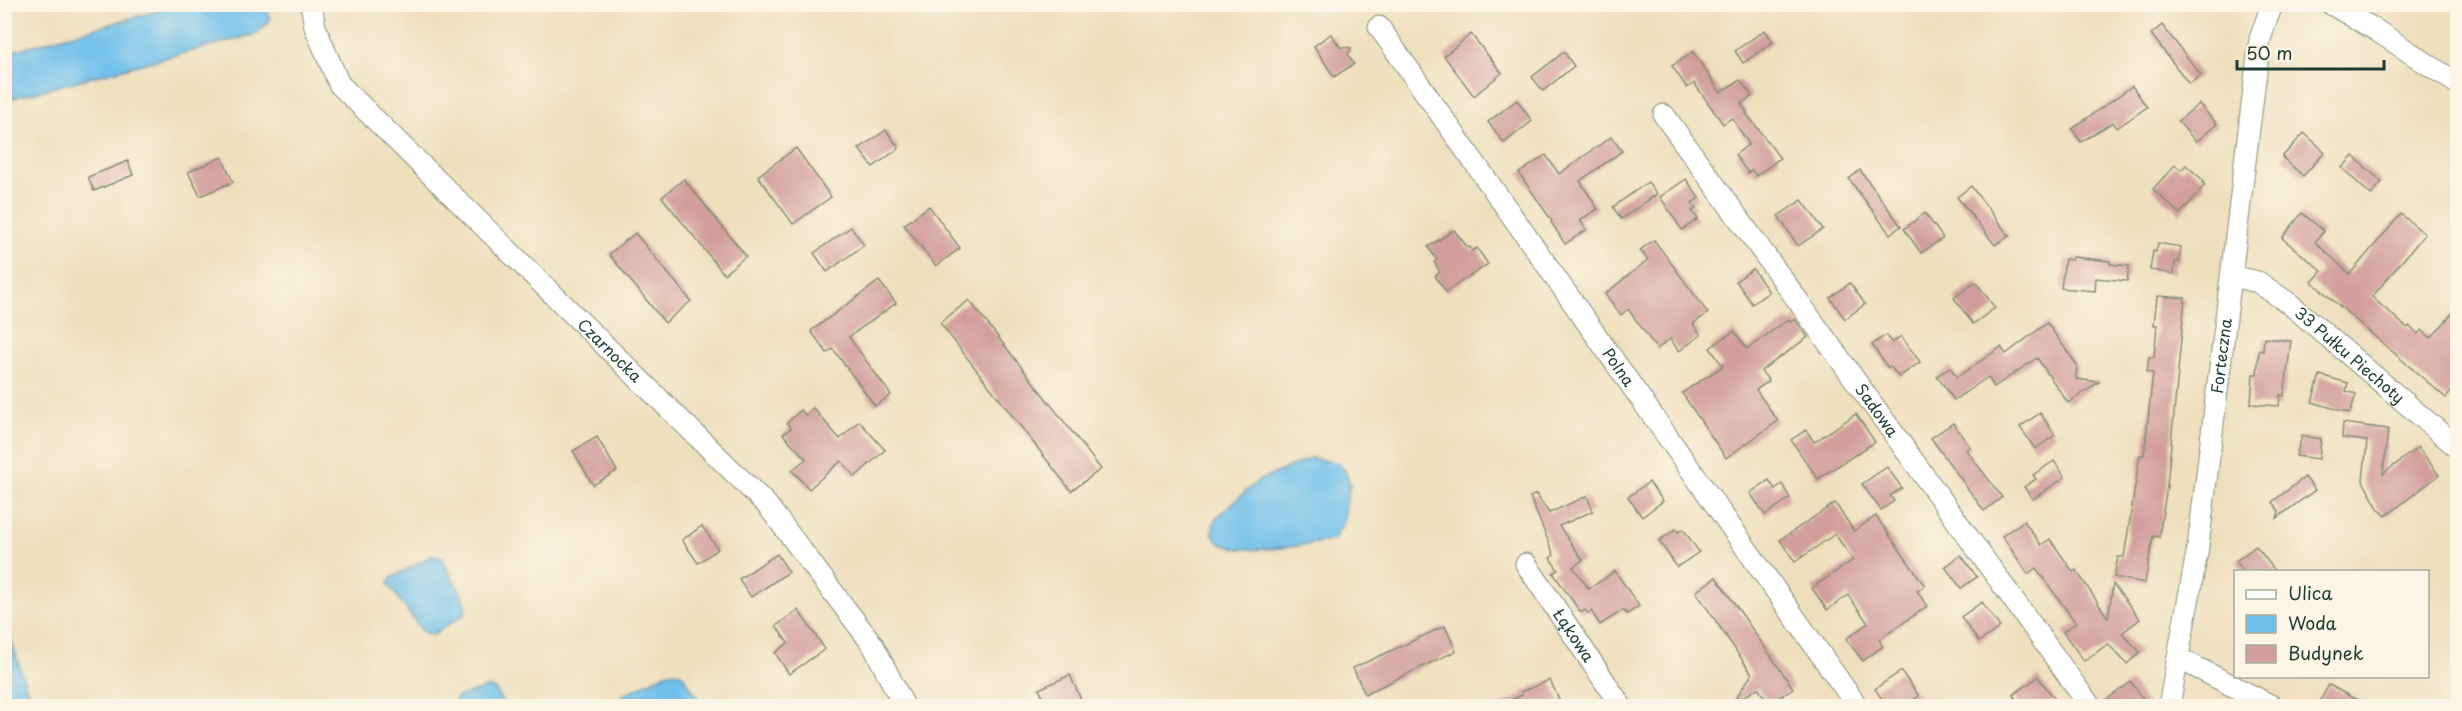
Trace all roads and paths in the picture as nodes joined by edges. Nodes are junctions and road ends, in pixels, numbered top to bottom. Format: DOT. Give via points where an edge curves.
graph roads {
  1 [pos="311,4"];
  2 [pos="2272,4"];
  3 [pos="2331,4"];
  4 [pos="1379,27"];
  5 [pos="2457,84"];
  6 [pos="1664,115"];
  7 [pos="2232,276"];
  8 [pos="2457,448"];
  9 [pos="1526,564"];
  10 [pos="2178,658"];
  11 [pos="904,706"];
  12 [pos="1621,706"];
  13 [pos="1857,706"];
  14 [pos="2090,706"];
  15 [pos="2169,706"];
  16 [pos="2272,706"];
  1 -- 11 [label="street, Czarnocka" via="315,27 339,84 767,505 873,645"];
  2 -- 7 [label="street, Forteczna" via="2260,39"];
  3 -- 5 [label="street"];
  4 -- 13 [label="street, Polna"];
  6 -- 14 [label="street, Sadowa"];
  7 -- 8 [label="street, 33 Pułku Piechoty" via="2258,282 2290,304"];
  7 -- 10 [label="street, Forteczna" via="2198,547"];
  9 -- 12 [label="street, Łąkowa"];
  10 -- 15 [label="street, Forteczna"];
  10 -- 16 [label="street"];
}
